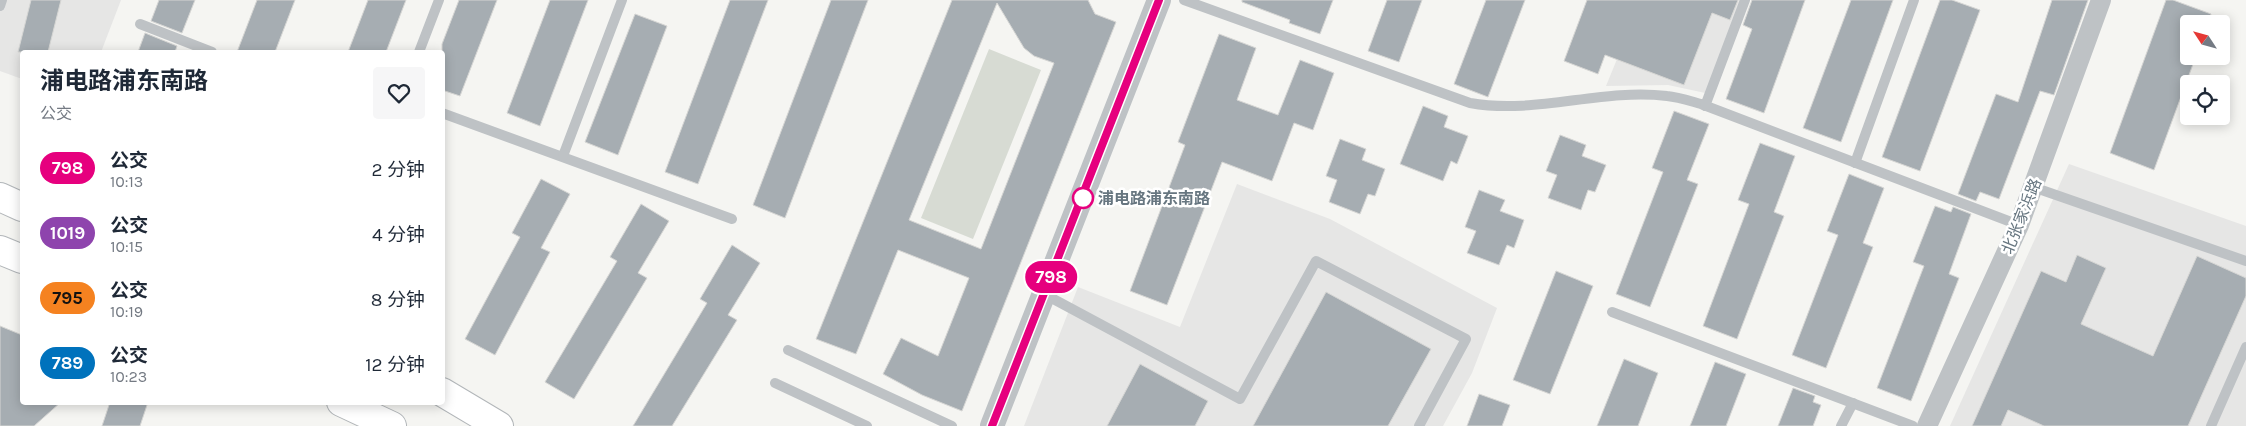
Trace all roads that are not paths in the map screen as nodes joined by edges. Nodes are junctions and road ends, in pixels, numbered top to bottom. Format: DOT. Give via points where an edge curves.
graph roads {
  1 [pos="2,0"];
  2 [pos="438,0"];
  3 [pos="622,0"];
  4 [pos="1159,0"];
  5 [pos="1184,0"];
  6 [pos="1744,0"];
  7 [pos="1914,0"];
  8 [pos="2101,0"];
  9 [pos="0,6"];
  10 [pos="140,24"];
  11 [pos="207,50"];
  12 [pos="420,50"];
  13 [pos="1705,106"];
  14 [pos="445,114"];
  15 [pos="563,156"];
  16 [pos="1855,163"];
  17 [pos="2033,187"];
  18 [pos="0,197"];
  19 [pos="20,206"];
  20 [pos="732,220"];
  21 [pos="2019,225"];
  22 [pos="0,250"];
  23 [pos="20,258"];
  24 [pos="2246,262"];
  25 [pos="1044,294"];
  26 [pos="1612,312"];
  27 [pos="2246,347"];
  28 [pos="788,350"];
  29 [pos="775,383"];
  30 [pos="445,394"];
  31 [pos="1853,403"];
  32 [pos="347,405"];
  33 [pos="392,426"];
  34 [pos="499,426"];
  35 [pos="867,426"];
  36 [pos="952,426"];
  37 [pos="992,426"];
  38 [pos="1419,426"];
  39 [pos="1841,426"];
  40 [pos="1913,426"];
  41 [pos="1927,426"];
  42 [pos="2211,426"];
  1 -- 9 [label="lane"];
  2 -- 12 [label="lane"];
  3 -- 15 [label="lane"];
  4 -- 25 [label="street"];
  5 -- 13 [label="lane" via="1470,103 1518,107 1631,96 1667,96"];
  6 -- 13 [label="lane"];
  7 -- 16 [label="lane"];
  8 -- 17 [label="street, 北张家浜路"];
  10 -- 11 [label="lane"];
  13 -- 16 [label="lane"];
  14 -- 15 [label="lane"];
  15 -- 20 [label="lane"];
  16 -- 21 [label="lane"];
  17 -- 21 [label="street, 北张家浜路"];
  17 -- 24 [label="lane"];
  18 -- 19 [label="main road"];
  21 -- 41 [label="street, 北张家浜路"];
  22 -- 23 [label="main road"];
  25 -- 37 [label="street"];
  25 -- 38 [label="lane" via="1240,399 1316,261 1466,339"];
  26 -- 31 [label="lane"];
  27 -- 42 [label="lane"];
  28 -- 36 [label="lane"];
  29 -- 35 [label="lane"];
  30 -- 34 [label="main road"];
  31 -- 39 [label="lane"];
  31 -- 40 [label="lane"];
  32 -- 33 [label="main road"];
}
